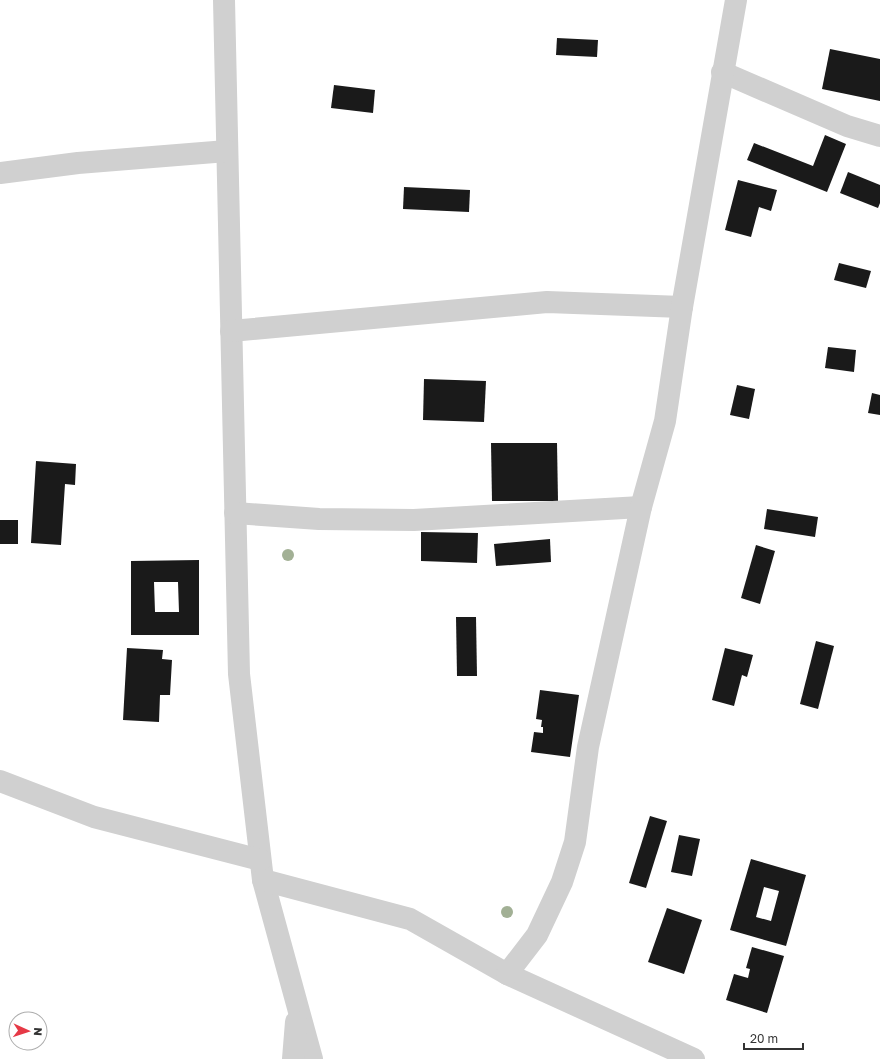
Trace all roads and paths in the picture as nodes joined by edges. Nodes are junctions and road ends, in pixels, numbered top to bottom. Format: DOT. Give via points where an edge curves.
graph roads {
  1 [pos="224,0"];
  2 [pos="736,0"];
  3 [pos="722,72"];
  4 [pos="880,136"];
  5 [pos="228,151"];
  6 [pos="0,173"];
  7 [pos="682,307"];
  8 [pos="231,331"];
  9 [pos="641,507"];
  10 [pos="235,513"];
  11 [pos="0,781"];
  12 [pos="262,870"];
  13 [pos="507,974"];
  14 [pos="297,1005"];
  15 [pos="293,1059"];
  16 [pos="312,1059"];
  17 [pos="694,1059"];
  1 -- 5 [label="street"];
  2 -- 3 [label="street"];
  3 -- 4 [label="street" via="847,126"];
  3 -- 7 [label="street"];
  5 -- 6 [label="street" via="78,163"];
  5 -- 8 [label="street"];
  7 -- 8 [label="street" via="547,302"];
  7 -- 9 [label="street" via="665,421"];
  8 -- 10 [label="street"];
  9 -- 10 [label="street" via="414,520 319,519"];
  9 -- 13 [label="street" via="588,747 575,842 562,882 537,935"];
  10 -- 12 [label="street" via="239,674"];
  11 -- 12 [label="street" via="94,817"];
  12 -- 13 [label="street" via="410,919"];
  12 -- 14 [label="street"];
  13 -- 17 [label="street"];
  14 -- 15 [label="street"];
  14 -- 16 [label="street"];
}
